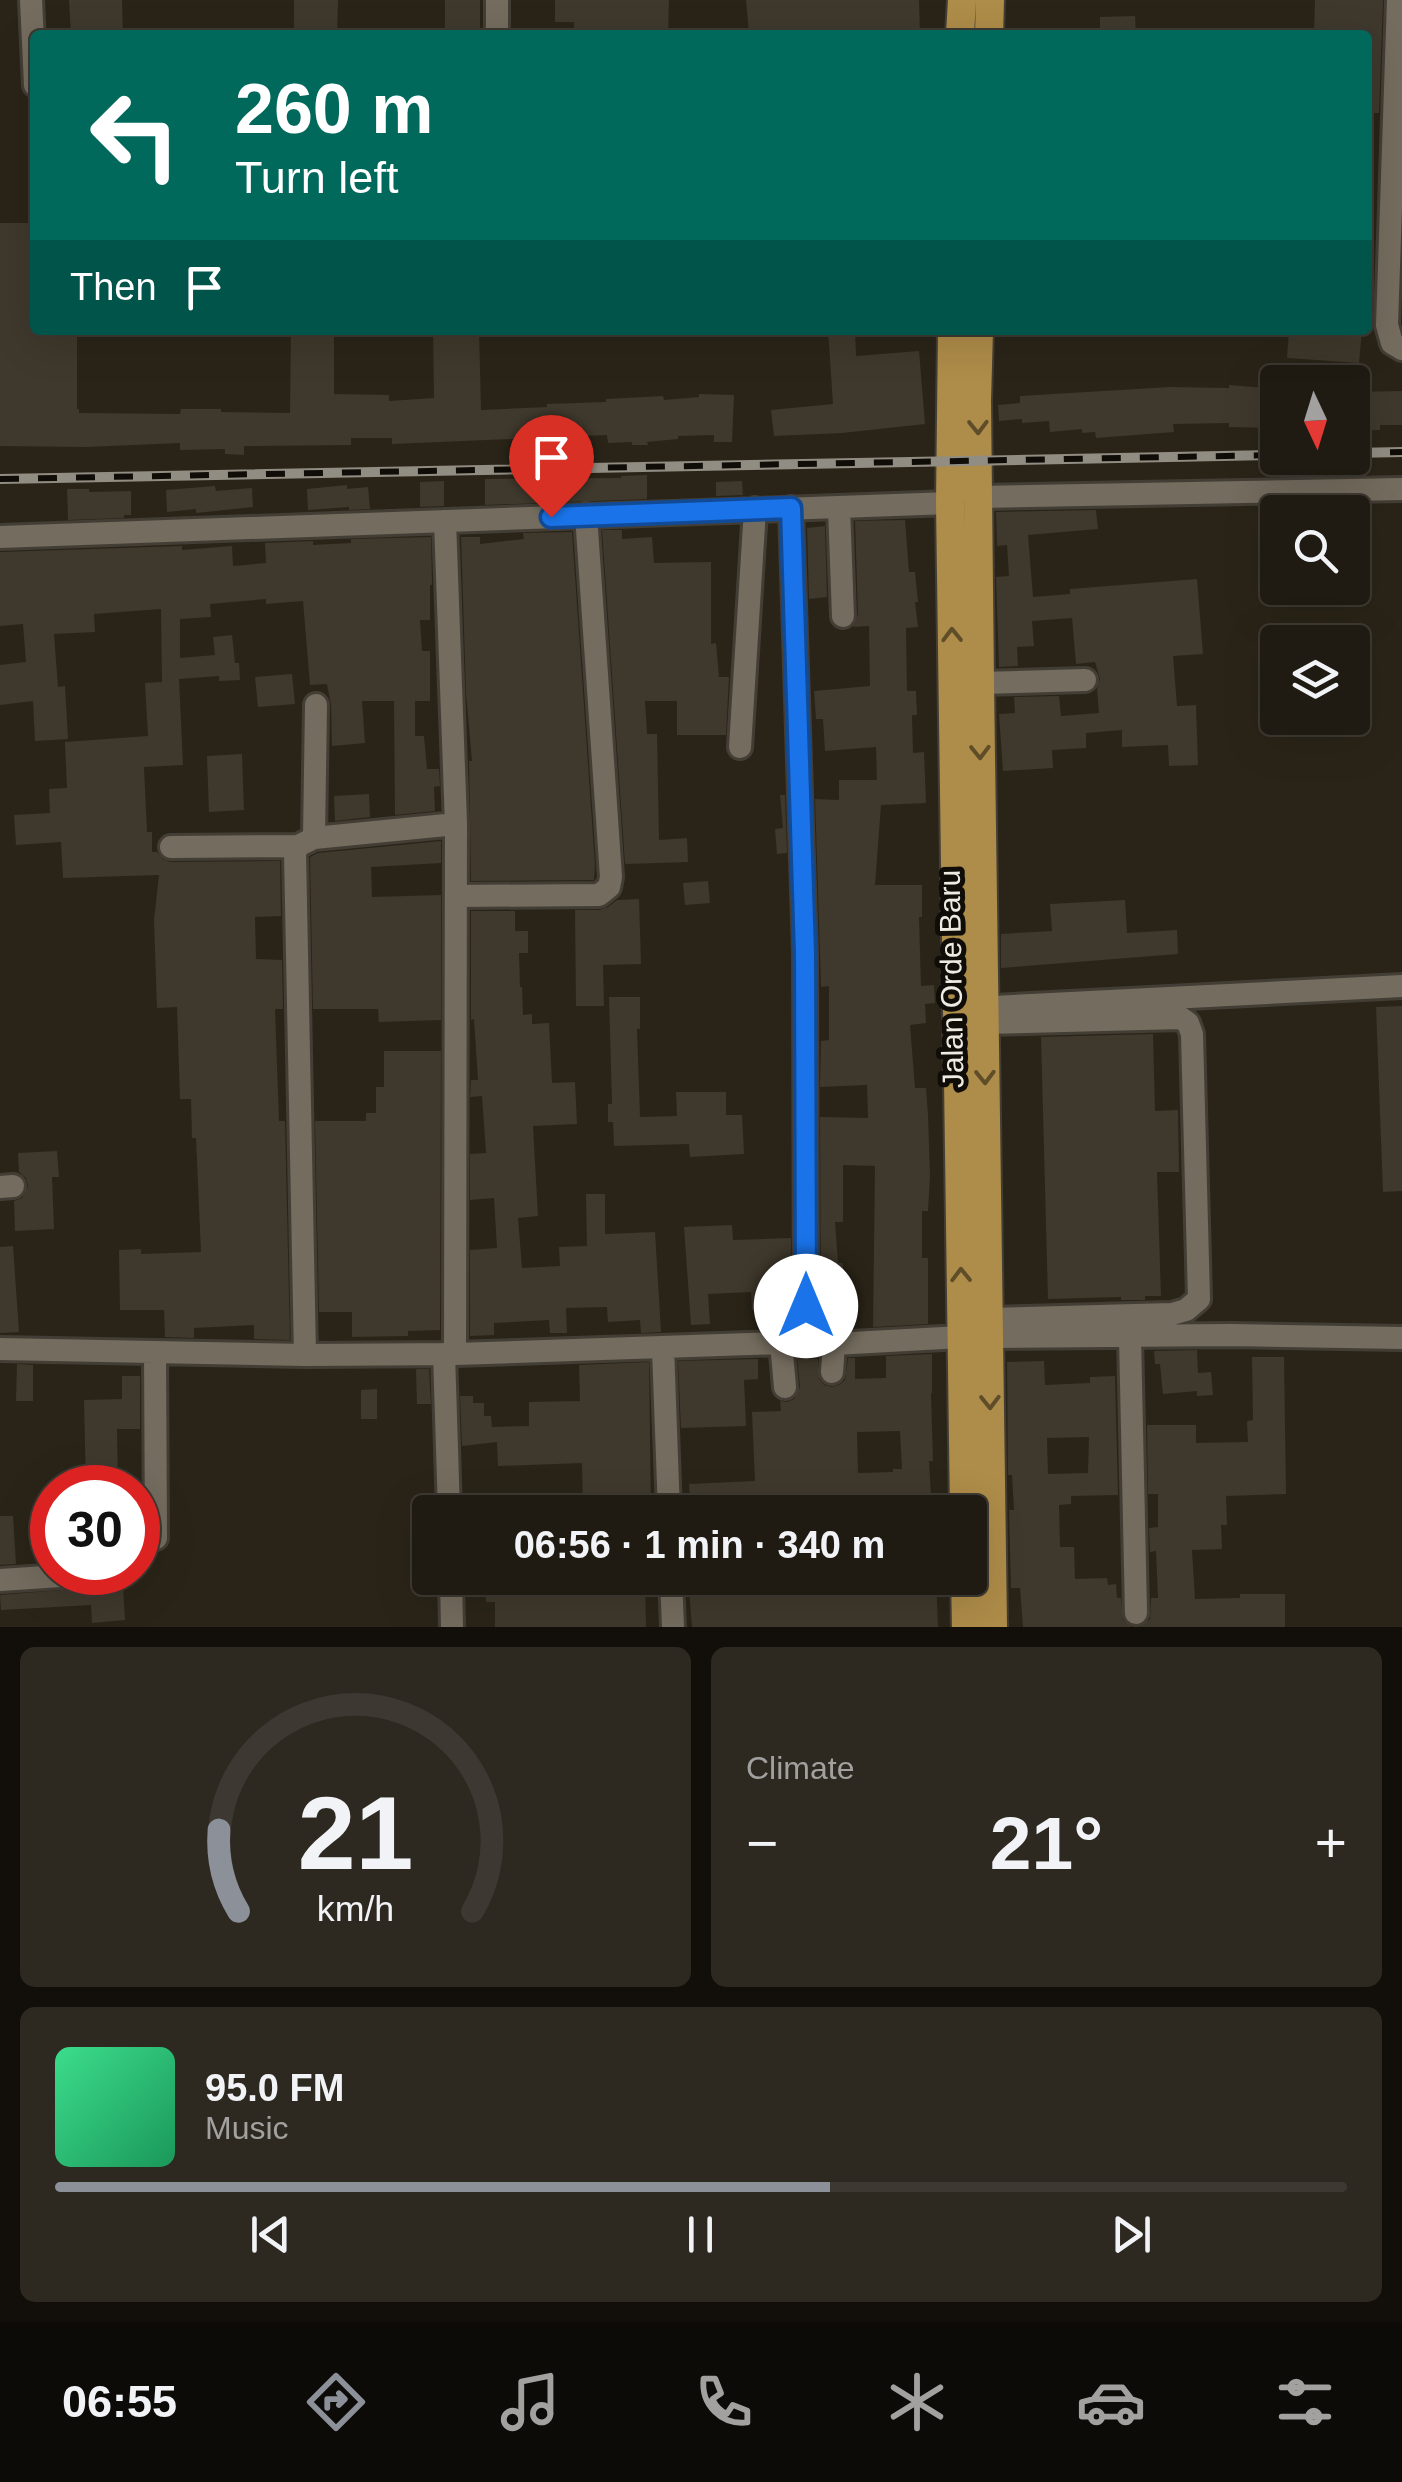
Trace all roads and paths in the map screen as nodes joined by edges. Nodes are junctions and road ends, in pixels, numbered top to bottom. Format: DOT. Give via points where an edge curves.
graph roads {
  1 [pos="31,0"];
  2 [pos="497,0"];
  3 [pos="1398,0"];
  4 [pos="961,16"];
  5 [pos="990,16"];
  6 [pos="32,30"];
  7 [pos="497,30"];
  8 [pos="952,335"];
  9 [pos="980,335"];
  10 [pos="1402,348"];
  11 [pos="1402,488"];
  12 [pos="980,498"];
  13 [pos="950,502"];
  14 [pos="839,506"];
  15 [pos="791,508"];
  16 [pos="755,509"];
  17 [pos="586,516"];
  18 [pos="445,520"];
  19 [pos="0,537"];
  20 [pos="842,616"];
  21 [pos="1085,680"];
  22 [pos="980,682"];
  23 [pos="316,705"];
  24 [pos="740,747"];
  25 [pos="456,824"];
  26 [pos="306,842"];
  27 [pos="171,847"];
  28 [pos="456,896"];
  29 [pos="1402,986"];
  30 [pos="975,1013"];
  31 [pos="980,1331"];
  32 [pos="1130,1338"];
  33 [pos="1402,1338"];
  34 [pos="781,1343"];
  35 [pos="834,1344"];
  36 [pos="806,1345"];
  37 [pos="663,1348"];
  38 [pos="0,1350"];
  39 [pos="156,1352"];
  40 [pos="305,1354"];
  41 [pos="450,1354"];
  42 [pos="832,1372"];
  43 [pos="785,1386"];
  44 [pos="156,1465"];
  45 [pos="449,1495"];
  46 [pos="668,1495"];
  47 [pos="966,1495"];
  48 [pos="30,1578"];
  49 [pos="0,1580"];
  50 [pos="451,1595"];
  51 [pos="672,1595"];
  52 [pos="965,1595"];
  53 [pos="1136,1613"];
  54 [pos="452,1627"];
  55 [pos="673,1627"];
  56 [pos="966,1627"];
  57 [pos="993,1627"];
  1 -- 6 [label="street"];
  2 -- 7 [label="street"];
  3 -- 10 [label="street" via="1387,325 1392,343"];
  4 -- 5 [label="main road"];
  8 -- 13 [label="main road, Jalan Orde Baru"];
  9 -- 12 [label="main road, Jalan Orde Baru, one-way"];
  11 -- 12 [label="street"];
  12 -- 22 [label="main road, Jalan Orde Baru"];
  13 -- 14 [label="street"];
  30 -- 13 [label="main road, Jalan Orde Baru, one-way"];
  14 -- 15 [label="street"];
  14 -- 20 [label="street"];
  15 -- 16 [label="street"];
  15 -- 36 [label="street" via="805,953"];
  16 -- 17 [label="street"];
  16 -- 24 [label="street"];
  17 -- 18 [label="street"];
  17 -- 28 [label="street" via="609,887 599,895"];
  18 -- 19 [label="street"];
  18 -- 25 [label="street"];
  21 -- 22 [label="street"];
  22 -- 30 [label="main road, Jalan Orde Baru, one-way"];
  23 -- 26 [label="street"];
  25 -- 26 [label="street"];
  25 -- 28 [label="street"];
  26 -- 27 [label="street"];
  26 -- 40 [label="street" via="294,860"];
  28 -- 41 [label="street"];
  29 -- 30 [label="street"];
  30 -- 31 [label="main road, Jalan Orde Baru"];
  30 -- 31 [label="street" via="1188,1023 1199,1299 1172,1314"];
  31 -- 32 [label="street"];
  31 -- 35 [label="street"];
  31 -- 47 [label="main road, Jalan Orde Baru"];
  31 -- 57 [label="main road, Jalan Orde Baru, one-way"];
  32 -- 33 [label="street"];
  32 -- 53 [label="street" via="1144,1516"];
  34 -- 36 [label="street"];
  34 -- 37 [label="street"];
  34 -- 43 [label="street"];
  35 -- 36 [label="street"];
  35 -- 42 [label="street"];
  37 -- 41 [label="street"];
  37 -- 46 [label="street"];
  38 -- 39 [label="street"];
  39 -- 40 [label="street"];
  39 -- 44 [label="street"];
  40 -- 41 [label="street"];
  41 -- 45 [label="street"];
  48 -- 49 [label="street"];
  50 -- 54 [label="street"];
  51 -- 55 [label="street"];
  52 -- 56 [label="main road"];
}
